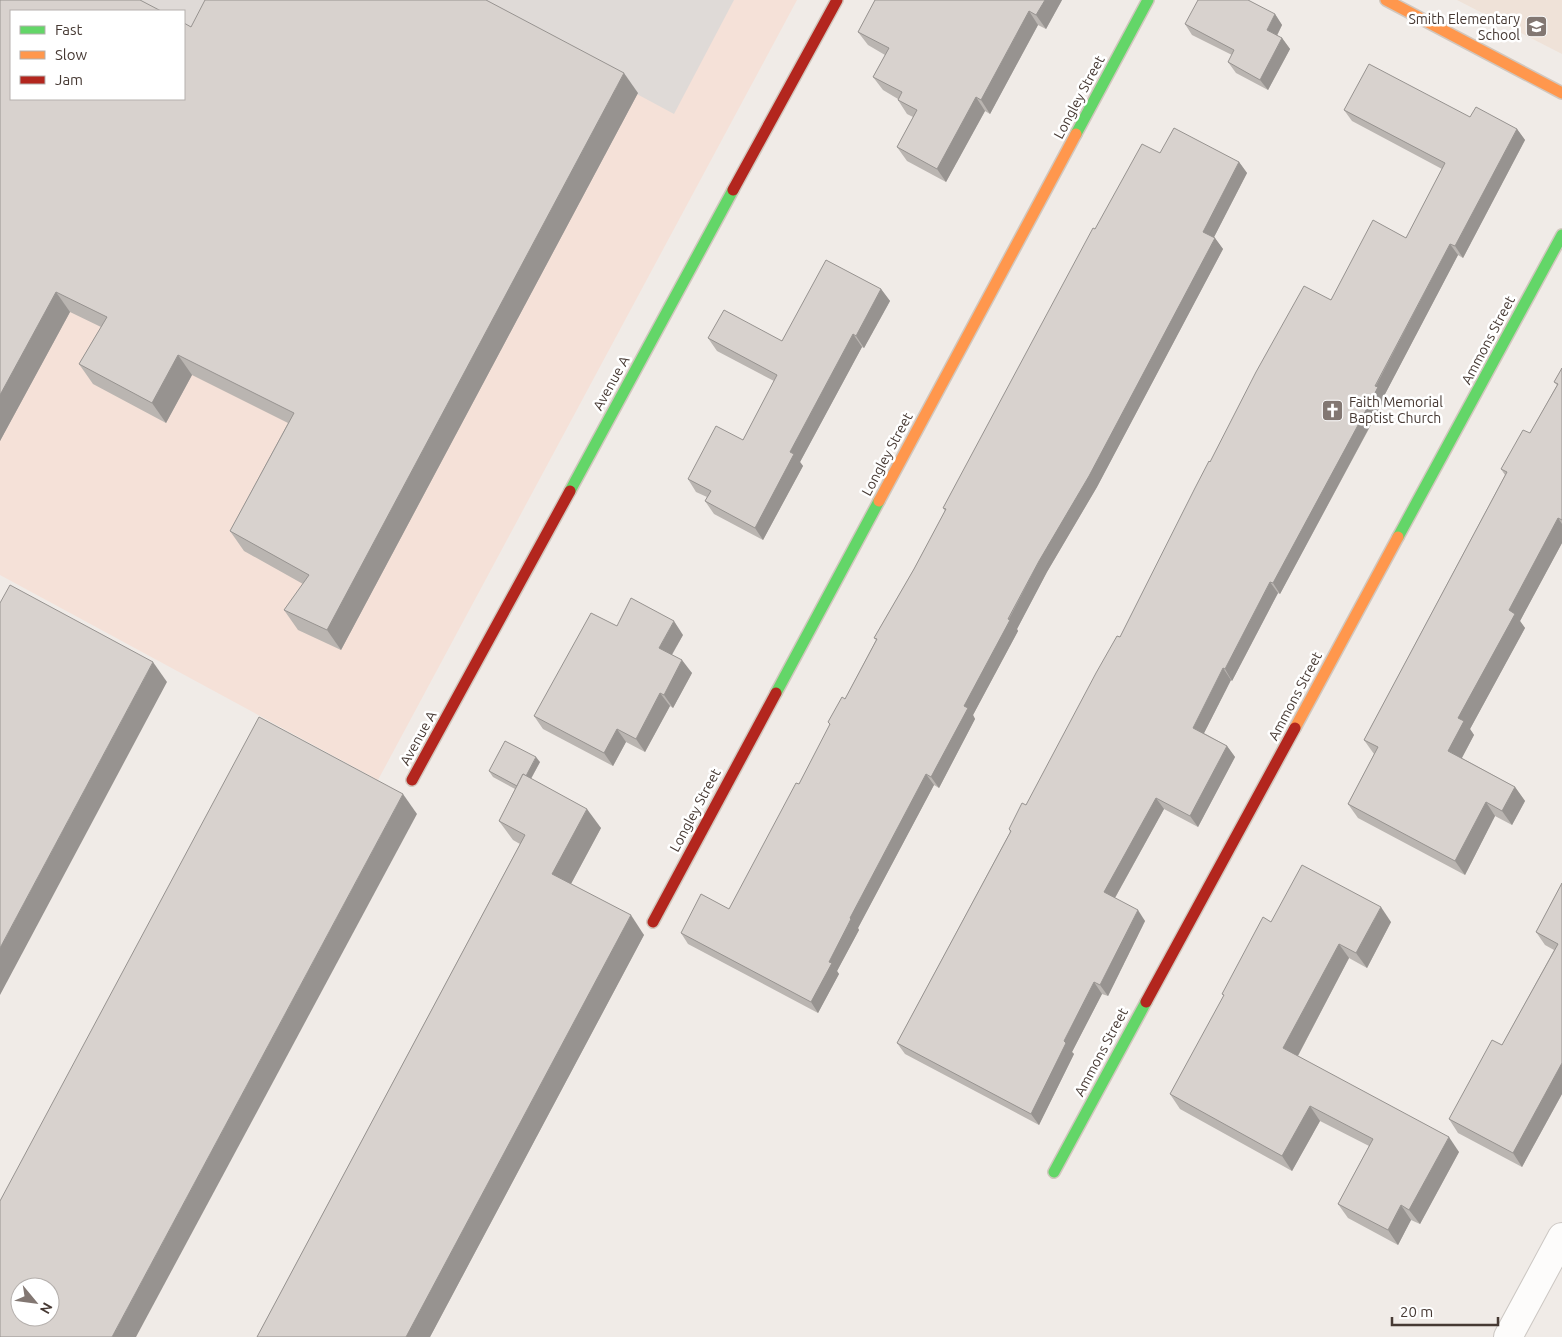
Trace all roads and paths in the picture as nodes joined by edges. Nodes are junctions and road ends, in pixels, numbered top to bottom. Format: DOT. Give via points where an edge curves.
graph roads {
  1 [pos="837,0"];
  2 [pos="1148,0"];
  3 [pos="1386,0"];
  4 [pos="1562,93"];
  5 [pos="1562,235"];
  6 [pos="412,780"];
  7 [pos="653,922"];
  8 [pos="1054,1172"];
  9 [pos="1562,1237"];
  10 [pos="1508,1337"];
  1 -- 6 [label="street, Avenue A"];
  2 -- 7 [label="street, Longley Street"];
  3 -- 4 [label="street"];
  5 -- 8 [label="street, Ammons Street"];
  9 -- 10 [label="street"];
}
